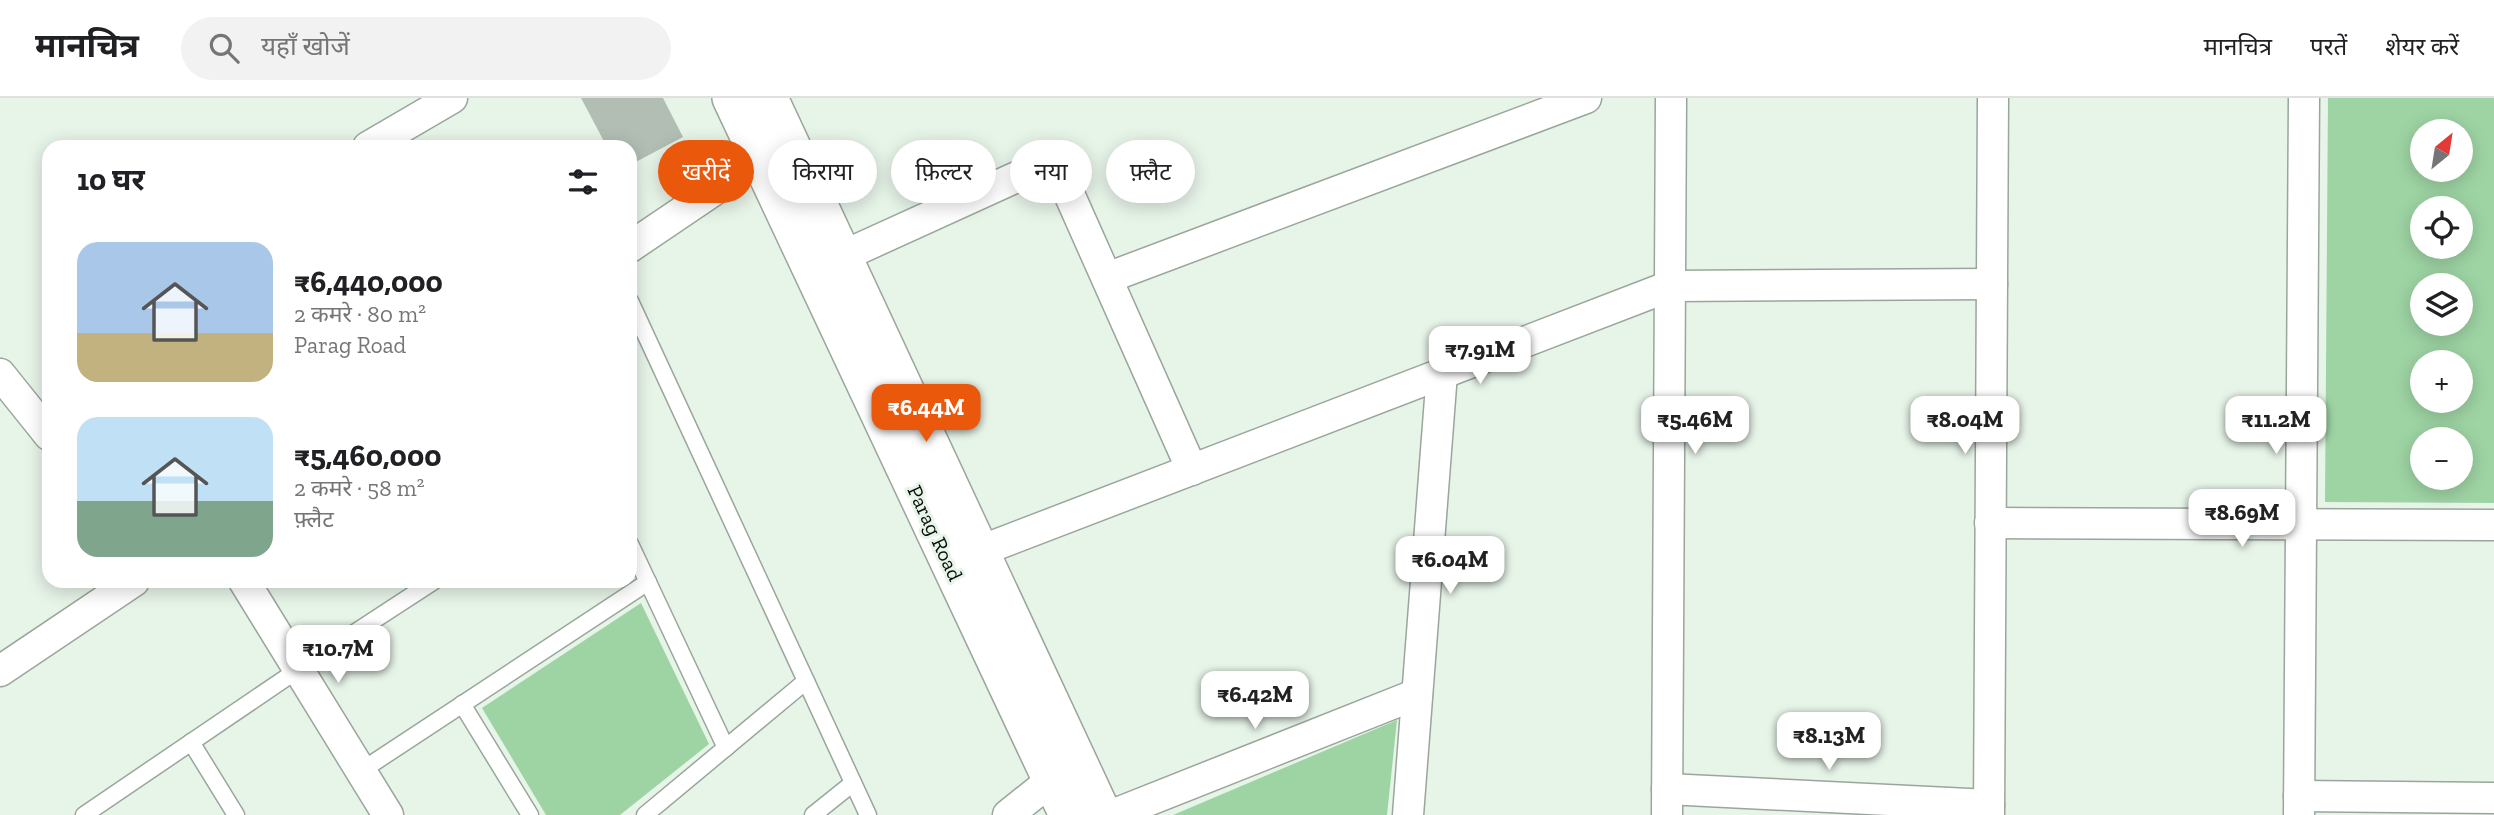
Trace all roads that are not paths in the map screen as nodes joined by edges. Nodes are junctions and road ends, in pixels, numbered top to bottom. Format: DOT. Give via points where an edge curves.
graph roads {
  1 [pos="452,98"];
  2 [pos="731,98"];
  3 [pos="769,98"];
  4 [pos="1586,98"];
  5 [pos="1671,98"];
  6 [pos="1993,98"];
  7 [pos="2304,98"];
  8 [pos="380,140"];
  9 [pos="773,140"];
  10 [pos="768,142"];
  11 [pos="768,153"];
  12 [pos="799,203"];
  13 [pos="809,203"];
  14 [pos="637,242"];
  15 [pos="843,256"];
  16 [pos="1107,278"];
  17 [pos="1992,284"];
  18 [pos="1670,286"];
  19 [pos="637,316"];
  20 [pos="1442,373"];
  21 [pos="0,374"];
  22 [pos="42,426"];
  23 [pos="1192,470"];
  24 [pos="1990,523"];
  25 [pos="2301,524"];
  26 [pos="2494,525"];
  27 [pos="980,551"];
  28 [pos="637,559"];
  29 [pos="648,582"];
  30 [pos="124,588"];
  31 [pos="248,588"];
  32 [pos="423,588"];
  33 [pos="299,669"];
  34 [pos="0,671"];
  35 [pos="806,681"];
  36 [pos="1417,694"];
  37 [pos="462,704"];
  38 [pos="191,741"];
  39 [pos="726,748"];
  40 [pos="1064,769"];
  41 [pos="361,771"];
  42 [pos="853,783"];
  43 [pos="2494,798"];
  44 [pos="1667,802"];
  45 [pos="2299,806"];
  46 [pos="1989,810"];
  47 [pos="92,813"];
  48 [pos="236,815"];
  49 [pos="388,815"];
  50 [pos="530,815"];
  51 [pos="645,815"];
  52 [pos="813,815"];
  53 [pos="868,815"];
  54 [pos="1008,815"];
  55 [pos="1068,815"];
  56 [pos="1103,815"];
  57 [pos="1112,815"];
  58 [pos="1408,815"];
  1 -- 8 [label="street"];
  2 -- 10 [label="street, Parag Road"];
  3 -- 9 [label="street, Parag Road"];
  4 -- 16 [label="street"];
  5 -- 18 [label="street"];
  6 -- 17 [label="street"];
  7 -- 25 [label="street"];
  11 -- 14 [label="street"];
  12 -- 40 [label="street, Parag Road"];
  13 -- 15 [label="street, Parag Road"];
  15 -- 16 [label="street" via="1054,160"];
  15 -- 27 [label="street, Parag Road"];
  16 -- 23 [label="street"];
  17 -- 18 [label="street"];
  17 -- 24 [label="street"];
  18 -- 20 [label="street"];
  18 -- 44 [label="street"];
  19 -- 35 [label="lane"];
  20 -- 23 [label="street"];
  20 -- 36 [label="street"];
  21 -- 22 [label="street"];
  23 -- 27 [label="street"];
  24 -- 25 [label="street"];
  24 -- 46 [label="street"];
  25 -- 26 [label="street"];
  25 -- 45 [label="street"];
  27 -- 40 [label="street, Parag Road"];
  28 -- 29 [label="lane"];
  29 -- 37 [label="lane"];
  29 -- 39 [label="lane"];
  30 -- 34 [label="street"];
  31 -- 33 [label="street"];
  32 -- 33 [label="lane"];
  33 -- 38 [label="lane"];
  33 -- 41 [label="street"];
  35 -- 39 [label="lane"];
  35 -- 42 [label="lane"];
  36 -- 57 [label="street"];
  36 -- 58 [label="street"];
  37 -- 41 [label="lane"];
  37 -- 50 [label="lane"];
  38 -- 47 [label="lane"];
  38 -- 48 [label="lane"];
  39 -- 51 [label="lane"];
  40 -- 54 [label="street"];
  40 -- 55 [label="street, Parag Road"];
  40 -- 56 [label="street, Parag Road"];
  41 -- 49 [label="street"];
  42 -- 52 [label="lane"];
  42 -- 53 [label="lane"];
  43 -- 45 [label="street"];
  44 -- 46 [label="street"];
}
